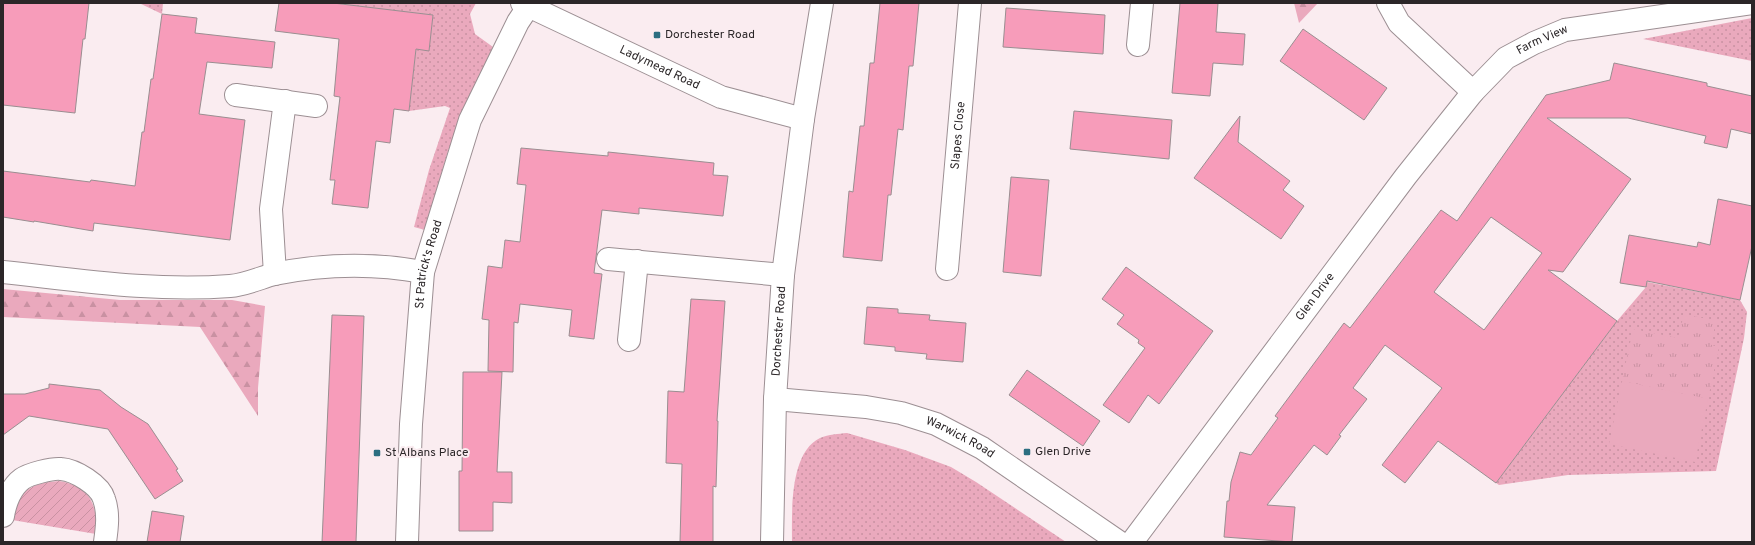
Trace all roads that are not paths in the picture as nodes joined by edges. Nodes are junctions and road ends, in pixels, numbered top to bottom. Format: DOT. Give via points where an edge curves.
graph roads {
  1 [pos="822,3"];
  2 [pos="970,3"];
  3 [pos="1142,3"];
  4 [pos="1388,3"];
  5 [pos="1752,3"];
  6 [pos="525,5"];
  7 [pos="1138,45"];
  8 [pos="1473,92"];
  9 [pos="236,95"];
  10 [pos="285,101"];
  11 [pos="316,106"];
  12 [pos="803,119"];
  13 [pos="608,259"];
  14 [pos="637,261"];
  15 [pos="947,268"];
  16 [pos="3,272"];
  17 [pos="422,272"];
  18 [pos="275,274"];
  19 [pos="783,275"];
  20 [pos="629,340"];
  21 [pos="775,400"];
  22 [pos="3,516"];
  23 [pos="105,542"];
  24 [pos="407,542"];
  25 [pos="772,542"];
  26 [pos="1119,542"];
  27 [pos="1132,542"];
  1 -- 12 [label="street, Dorchester Road"];
  2 -- 15 [label="street, Slapes Close"];
  3 -- 7 [label="street"];
  4 -- 8 [label="street" via="1399,23"];
  5 -- 8 [label="street, Farm View" via="1565,30 1506,58"];
  6 -- 12 [label="street, Ladymead Road" via="721,97"];
  6 -- 17 [label="street, St Patrick's Road" via="470,120"];
  8 -- 27 [label="street, Glen Drive" via="1406,176"];
  9 -- 10 [label="street"];
  10 -- 11 [label="street"];
  10 -- 18 [label="street" via="271,209"];
  12 -- 19 [label="street, Dorchester Road"];
  13 -- 14 [label="street"];
  14 -- 19 [label="street"];
  14 -- 20 [label="street"];
  16 -- 18 [label="street" via="177,288 232,286"];
  17 -- 18 [label="street" via="366,265"];
  17 -- 24 [label="street, St Patrick's Road" via="411,424"];
  19 -- 21 [label="street, Dorchester Road"];
  21 -- 25 [label="street, Dorchester Road"];
  21 -- 26 [label="street, Warwick Road" via="866,407 901,413 936,424 982,448"];
  22 -- 23 [label="street" via="10,492 22,479 43,471 62,469 89,479 104,498 108,524"];
}
